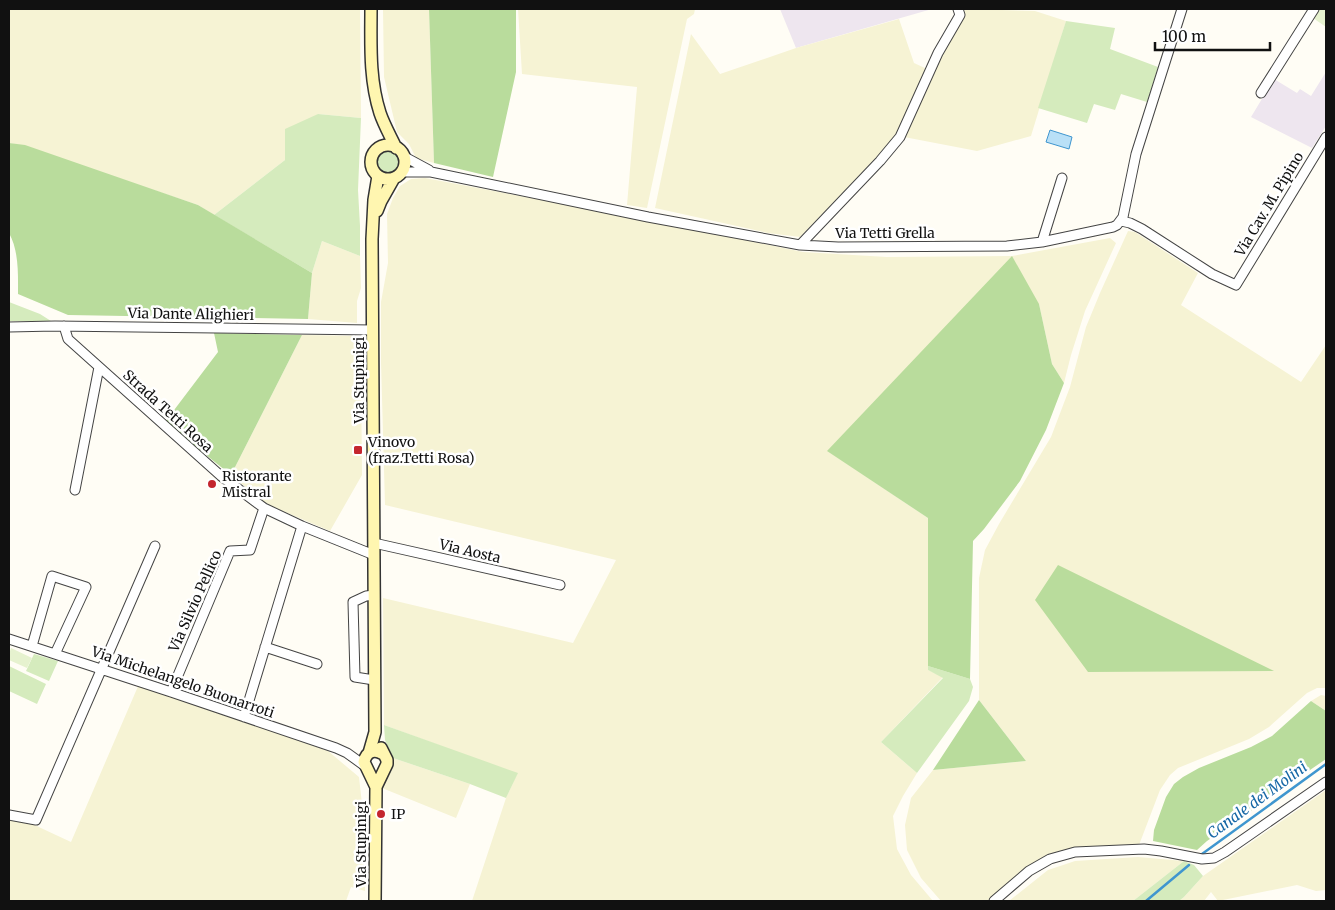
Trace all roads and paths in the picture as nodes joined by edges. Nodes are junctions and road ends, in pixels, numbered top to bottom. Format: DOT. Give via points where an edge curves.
graph roads {
  1 [pos="371,9"];
  2 [pos="958,9"];
  3 [pos="1182,9"];
  4 [pos="1314,9"];
  5 [pos="1261,93"];
  6 [pos="380,112"];
  7 [pos="1326,137"];
  8 [pos="376,150"];
  9 [pos="400,152"];
  10 [pos="431,172"];
  11 [pos="398,175"];
  12 [pos="378,176"];
  13 [pos="1062,178"];
  14 [pos="1121,222"];
  15 [pos="373,225"];
  16 [pos="1042,242"];
  17 [pos="800,245"];
  18 [pos="64,326"];
  19 [pos="9,327"];
  20 [pos="373,330"];
  21 [pos="99,367"];
  22 [pos="75,490"];
  23 [pos="264,508"];
  24 [pos="302,526"];
  25 [pos="155,546"];
  26 [pos="374,549"];
  27 [pos="560,585"];
  28 [pos="374,595"];
  29 [pos="9,639"];
  30 [pos="32,646"];
  31 [pos="265,647"];
  32 [pos="56,654"];
  33 [pos="317,664"];
  34 [pos="102,669"];
  35 [pos="374,680"];
  36 [pos="171,692"];
  37 [pos="244,717"];
  38 [pos="375,732"];
  39 [pos="383,754"];
  40 [pos="367,761"];
  41 [pos="383,770"];
  42 [pos="1326,782"];
  43 [pos="376,787"];
  44 [pos="9,815"];
  45 [pos="375,901"];
  46 [pos="994,901"];
  1 -- 6 [label="street, Via Stupinigi" via="372,70"];
  2 -- 17 [label="street" via="960,15 938,54 900,137"];
  3 -- 14 [label="street" via="1136,154"];
  4 -- 5 [label="street"];
  6 -- 8 [label="street, Via Stupinigi" via="380,140"];
  6 -- 9 [label="street, Via Stupinigi"];
  7 -- 14 [label="street, Via Cav. M. Pipino" via="1236,285 1212,274 1142,228"];
  8 -- 9 [label="street" via="391,146"];
  8 -- 12 [label="street, Via Stupinigi" via="371,161"];
  9 -- 10 [label="street, Via Tetti Grella"];
  9 -- 11 [label="street, Via Stupinigi" via="405,162"];
  10 -- 11 [label="street, Via Tetti Grella"];
  10 -- 17 [label="street, Via Tetti Grella"];
  11 -- 12 [label="street"];
  11 -- 15 [label="street, Via Stupinigi" via="381,201"];
  12 -- 15 [label="street, Via Stupinigi"];
  13 -- 16 [label="street"];
  14 -- 16 [label="street, Via Tetti Grella" via="1113,227"];
  15 -- 20 [label="street, Via Stupinigi"];
  16 -- 17 [label="street, Via Tetti Grella" via="996,247"];
  18 -- 19 [label="street, Via Dante Alighieri"];
  18 -- 20 [label="street, Via Dante Alighieri"];
  18 -- 21 [label="street, Strada Tetti Rosa" via="68,339"];
  20 -- 26 [label="street, Via Stupinigi"];
  21 -- 22 [label="street"];
  21 -- 23 [label="street, Strada Tetti Rosa" via="220,476"];
  23 -- 24 [label="street, Strada Tetti Rosa"];
  23 -- 36 [label="street, Via Silvio Pellico" via="250,550 230,552"];
  24 -- 26 [label="street, Strada Tetti Rosa"];
  24 -- 31 [label="street"];
  25 -- 34 [label="street"];
  26 -- 27 [label="street, Via Aosta"];
  26 -- 28 [label="street, Via Stupinigi"];
  28 -- 35 [label="street, Via Stupinigi"];
  28 -- 35 [label="street" via="353,602 355,677"];
  29 -- 30 [label="street, Via Michelangelo Buonarroti"];
  30 -- 32 [label="street, Via Michelangelo Buonarroti"];
  30 -- 32 [label="street" via="52,576 86,587"];
  31 -- 33 [label="street"];
  31 -- 37 [label="street"];
  32 -- 34 [label="street, Via Michelangelo Buonarroti"];
  34 -- 36 [label="street, Via Michelangelo Buonarroti"];
  34 -- 44 [label="street" via="36,820"];
  35 -- 38 [label="street, Via Stupinigi"];
  36 -- 37 [label="street, Via Michelangelo Buonarroti"];
  37 -- 40 [label="street, Via Michelangelo Buonarroti"];
  38 -- 39 [label="street, Via Stupinigi"];
  38 -- 40 [label="street, Via Stupinigi"];
  39 -- 40 [label="street" via="376,751"];
  39 -- 41 [label="street" via="387,760"];
  40 -- 41 [label="street" via="376,773"];
  40 -- 43 [label="street, Via Stupinigi"];
  41 -- 43 [label="street, Via Stupinigi"];
  42 -- 46 [label="street" via="1214,858 1202,859 1144,849 1075,852 1050,859 1029,871"];
  43 -- 45 [label="street, Via Stupinigi"];
}
